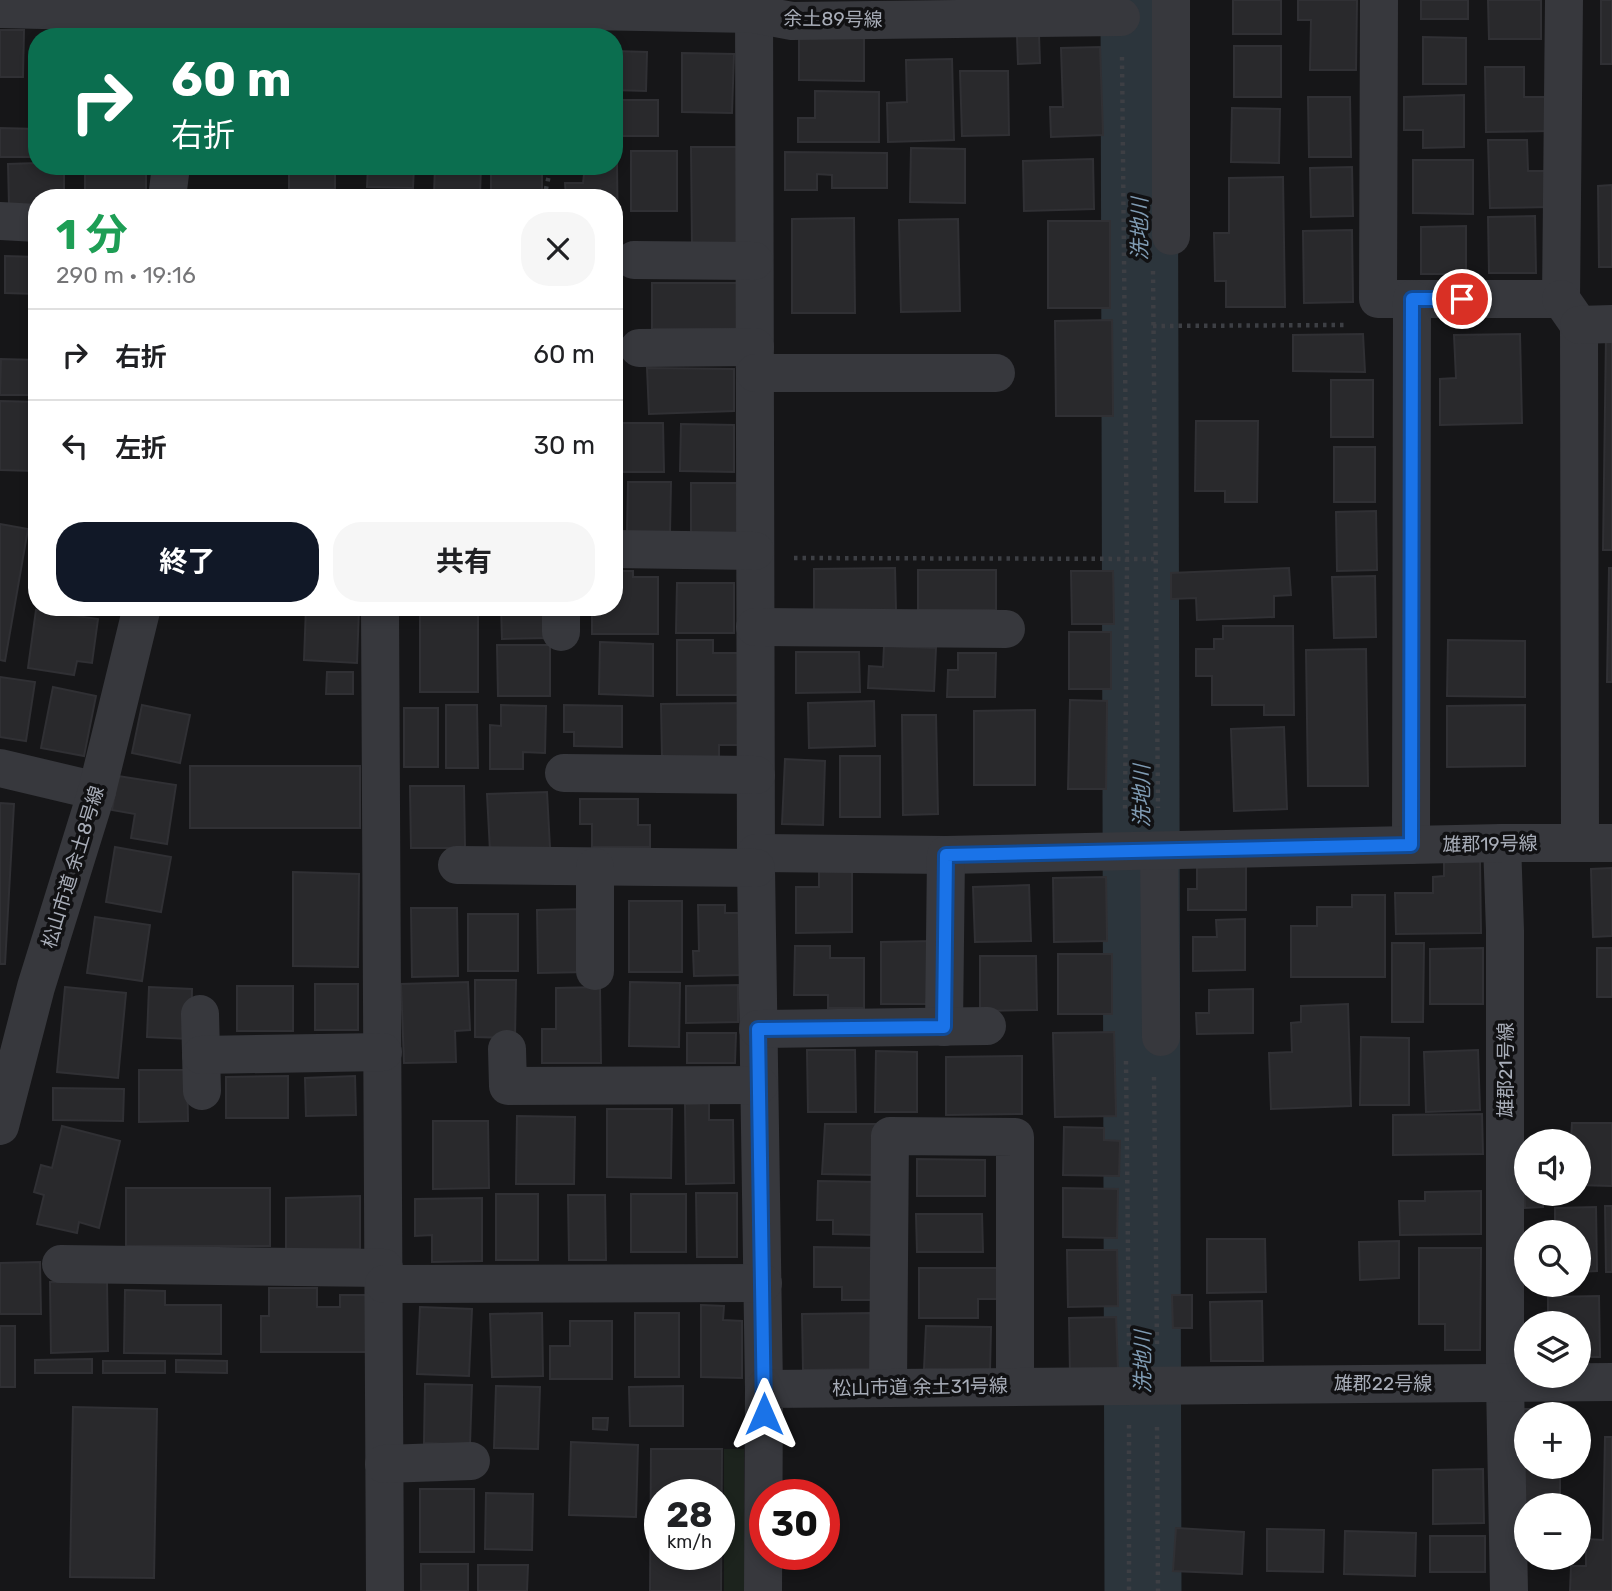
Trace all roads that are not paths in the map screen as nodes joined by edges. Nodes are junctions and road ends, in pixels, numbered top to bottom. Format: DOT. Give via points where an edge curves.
graph roads {
  1 [pos="1171,0"];
  2 [pos="1379,0"];
  3 [pos="1564,0"];
  4 [pos="73,5"];
  5 [pos="754,7"];
  6 [pos="479,8"];
  7 [pos="0,9"];
  8 [pos="1121,17"];
  9 [pos="190,25"];
  10 [pos="345,27"];
  11 [pos="0,221"];
  12 [pos="28,223"];
  13 [pos="1162,247"];
  14 [pos="634,260"];
  15 [pos="754,261"];
  16 [pos="1395,299"];
  17 [pos="1584,316"];
  18 [pos="639,348"];
  19 [pos="755,360"];
  20 [pos="996,373"];
  21 [pos="623,549"];
  22 [pos="755,554"];
  23 [pos="140,616"];
  24 [pos="380,616"];
  25 [pos="755,627"];
  26 [pos="1006,629"];
  27 [pos="0,768"];
  28 [pos="564,774"];
  29 [pos="756,775"];
  30 [pos="97,791"];
  31 [pos="1502,843"];
  32 [pos="1596,843"];
  33 [pos="1411,845"];
  34 [pos="1142,852"];
  35 [pos="946,855"];
  36 [pos="756,860"];
  37 [pos="595,867"];
  38 [pos="471,876"];
  39 [pos="595,971"];
  40 [pos="200,1014"];
  41 [pos="987,1026"];
  42 [pos="944,1027"];
  43 [pos="758,1029"];
  44 [pos="1161,1037"];
  45 [pos="507,1049"];
  46 [pos="383,1052"];
  47 [pos="759,1084"];
  48 [pos="0,1126"];
  49 [pos="61,1264"];
  50 [pos="384,1276"];
  51 [pos="763,1283"];
  52 [pos="1505,1382"];
  53 [pos="1612,1382"];
  54 [pos="1144,1385"];
  55 [pos="1015,1386"];
  56 [pos="888,1387"];
  57 [pos="764,1389"];
  58 [pos="471,1461"];
  59 [pos="384,1464"];
  60 [pos="385,1591"];
  61 [pos="763,1591"];
  62 [pos="1509,1591"];
  1 -- 13 [label="street"];
  2 -- 16 [label="street"];
  3 -- 17 [label="street"];
  4 -- 7 [label="street, 余土89号線"];
  4 -- 9 [label="street, 余土89号線"];
  5 -- 6 [label="street, 余土89号線"];
  5 -- 8 [label="street, 余土89号線" via="792,21"];
  5 -- 15 [label="street"];
  6 -- 10 [label="street, 余土89号線"];
  9 -- 10 [label="street, 余土89号線"];
  11 -- 12 [label="street"];
  14 -- 15 [label="street"];
  15 -- 19 [label="street"];
  16 -- 17 [label="street"];
  16 -- 33 [label="street"];
  17 -- 32 [label="street"];
  18 -- 19 [label="street"];
  19 -- 20 [label="street"];
  19 -- 22 [label="street"];
  21 -- 22 [label="street"];
  22 -- 25 [label="street"];
  23 -- 30 [label="street, 松山市道 余土8号線"];
  24 -- 46 [label="street"];
  25 -- 26 [label="street"];
  25 -- 29 [label="street"];
  27 -- 30 [label="street"];
  28 -- 29 [label="street"];
  29 -- 36 [label="street"];
  30 -- 48 [label="street, 松山市道 余土8号線" via="36,987"];
  31 -- 32 [label="street, 雄郡19号線"];
  31 -- 33 [label="street, 雄郡19号線"];
  31 -- 52 [label="street, 雄郡21号線"];
  33 -- 34 [label="street, 雄郡19号線"];
  34 -- 35 [label="street, 雄郡19号線"];
  34 -- 44 [label="street"];
  35 -- 36 [label="street, 雄郡19号線"];
  35 -- 42 [label="street"];
  36 -- 37 [label="street, 雄郡19号線"];
  36 -- 43 [label="street"];
  37 -- 38 [label="street, 雄郡19号線"];
  37 -- 39 [label="street"];
  40 -- 46 [label="street" via="201,1073"];
  41 -- 42 [label="street"];
  42 -- 43 [label="street"];
  43 -- 47 [label="street"];
  45 -- 47 [label="street" via="508,1086"];
  46 -- 50 [label="street"];
  47 -- 51 [label="street"];
  49 -- 50 [label="street"];
  50 -- 51 [label="street"];
  50 -- 59 [label="street"];
  51 -- 57 [label="street"];
  52 -- 53 [label="street, 雄郡22号線"];
  52 -- 54 [label="street, 雄郡22号線"];
  52 -- 62 [label="street, 雄郡21号線"];
  54 -- 55 [label="street, 松山市道 余土31号線"];
  55 -- 56 [label="street, 松山市道 余土31号線"];
  55 -- 56 [label="street" via="1015,1137 890,1136"];
  56 -- 57 [label="street, 松山市道 余土31号線"];
  57 -- 61 [label="street"];
  58 -- 59 [label="street"];
  59 -- 60 [label="street"];
}
